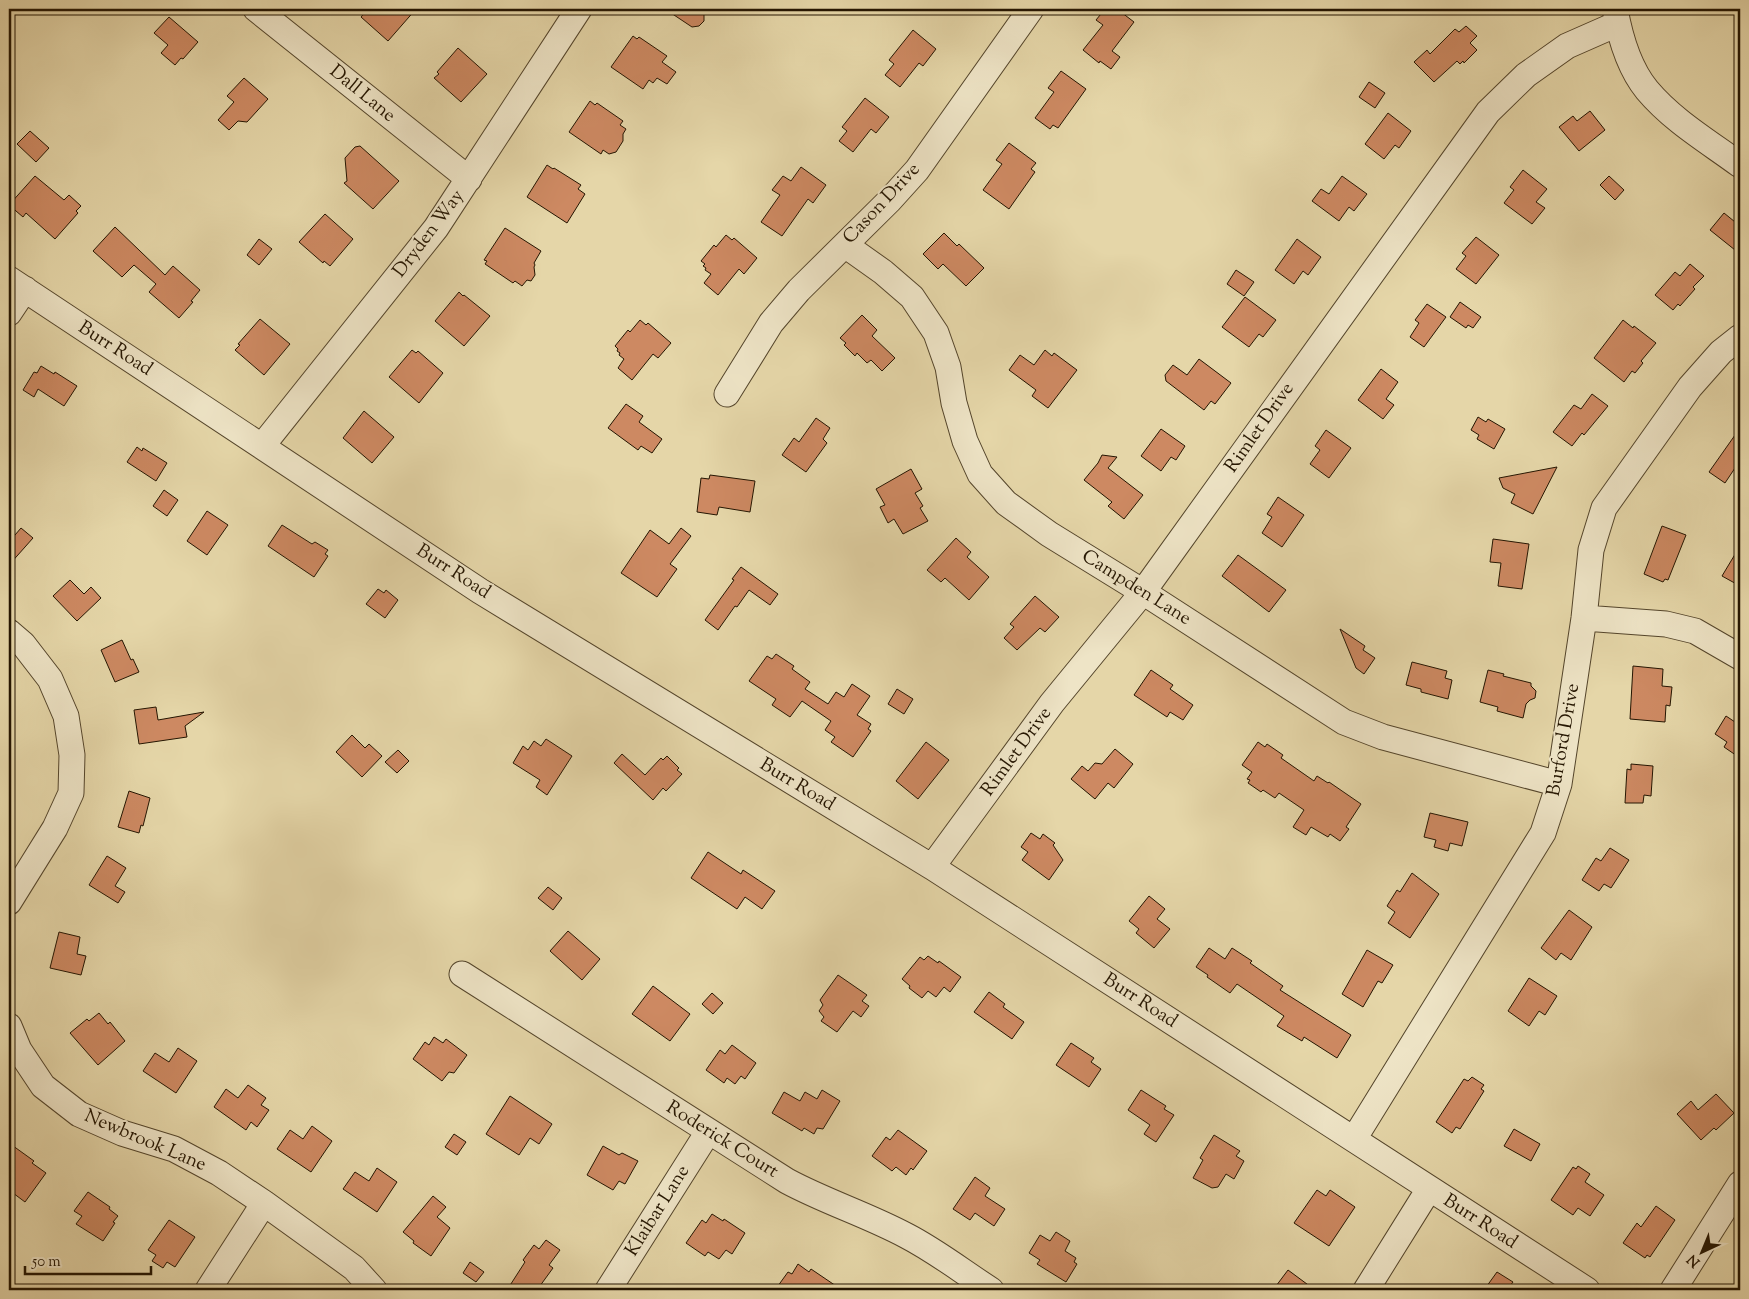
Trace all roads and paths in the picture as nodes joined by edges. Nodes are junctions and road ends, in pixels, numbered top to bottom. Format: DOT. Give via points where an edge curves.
graph roads {
  1 [pos="256,9"];
  2 [pos="579,9"];
  3 [pos="1031,9"];
  4 [pos="1616,16"];
  5 [pos="1740,166"];
  6 [pos="469,179"];
  7 [pos="845,244"];
  8 [pos="17,284"];
  9 [pos="9,313"];
  10 [pos="1740,337"];
  11 [pos="727,394"];
  12 [pos="262,446"];
  13 [pos="1143,592"];
  14 [pos="1584,618"];
  15 [pos="9,632"];
  16 [pos="1740,657"];
  17 [pos="1559,784"];
  18 [pos="932,867"];
  19 [pos="9,902"];
  20 [pos="462,974"];
  21 [pos="9,1026"];
  22 [pos="708,1132"];
  23 [pos="1354,1139"];
  24 [pos="1740,1184"];
  25 [pos="1429,1190"];
  26 [pos="264,1203"];
  27 [pos="208,1290"];
  28 [pos="374,1290"];
  29 [pos="608,1290"];
  30 [pos="991,1290"];
  31 [pos="1366,1290"];
  32 [pos="1587,1290"];
  33 [pos="1673,1290"];
  1 -- 6 [label="street, Dall Lane"];
  2 -- 6 [label="street, Dryden Way"];
  3 -- 7 [label="street, Cason Drive" via="917,170"];
  4 -- 5 [label="street" via="1629,61 1647,90 1673,116"];
  4 -- 13 [label="street, Rimlet Drive" via="1526,75 1488,112"];
  6 -- 12 [label="street, Dryden Way" via="436,228"];
  7 -- 11 [label="street, Cason Drive" via="771,323"];
  7 -- 13 [label="street, Campden Lane" via="912,297 936,333 948,367 965,441 980,474 1006,503 1049,534"];
  8 -- 9 [label="street"];
  8 -- 12 [label="street, Burr Road"];
  10 -- 14 [label="street, Burford Drive" via="1721,352 1690,387 1604,508 1591,550"];
  12 -- 18 [label="street, Burr Road" via="480,591"];
  13 -- 17 [label="street, Campden Lane" via="1344,722 1383,738"];
  13 -- 18 [label="street, Rimlet Drive" via="1052,703"];
  14 -- 16 [label="street" via="1666,624 1695,631"];
  14 -- 17 [label="street, Burford Drive"];
  15 -- 19 [label="street" via="23,644 50,679 66,716 72,754 71,793 55,828"];
  17 -- 23 [label="street, Burford Drive" via="1543,833"];
  18 -- 23 [label="street, Burr Road"];
  20 -- 22 [label="street, Roderick Court"];
  21 -- 26 [label="street, Newbrook Lane" via="19,1050 43,1086 79,1114 122,1133 174,1149"];
  22 -- 29 [label="street, Klaibar Lane"];
  22 -- 30 [label="street, Roderick Court" via="812,1195 908,1236"];
  23 -- 25 [label="street, Burr Road"];
  24 -- 33 [label="street"];
  25 -- 31 [label="street"];
  25 -- 32 [label="street, Burr Road"];
  26 -- 27 [label="street"];
  26 -- 28 [label="street, Newbrook Lane" via="354,1268"];
}
